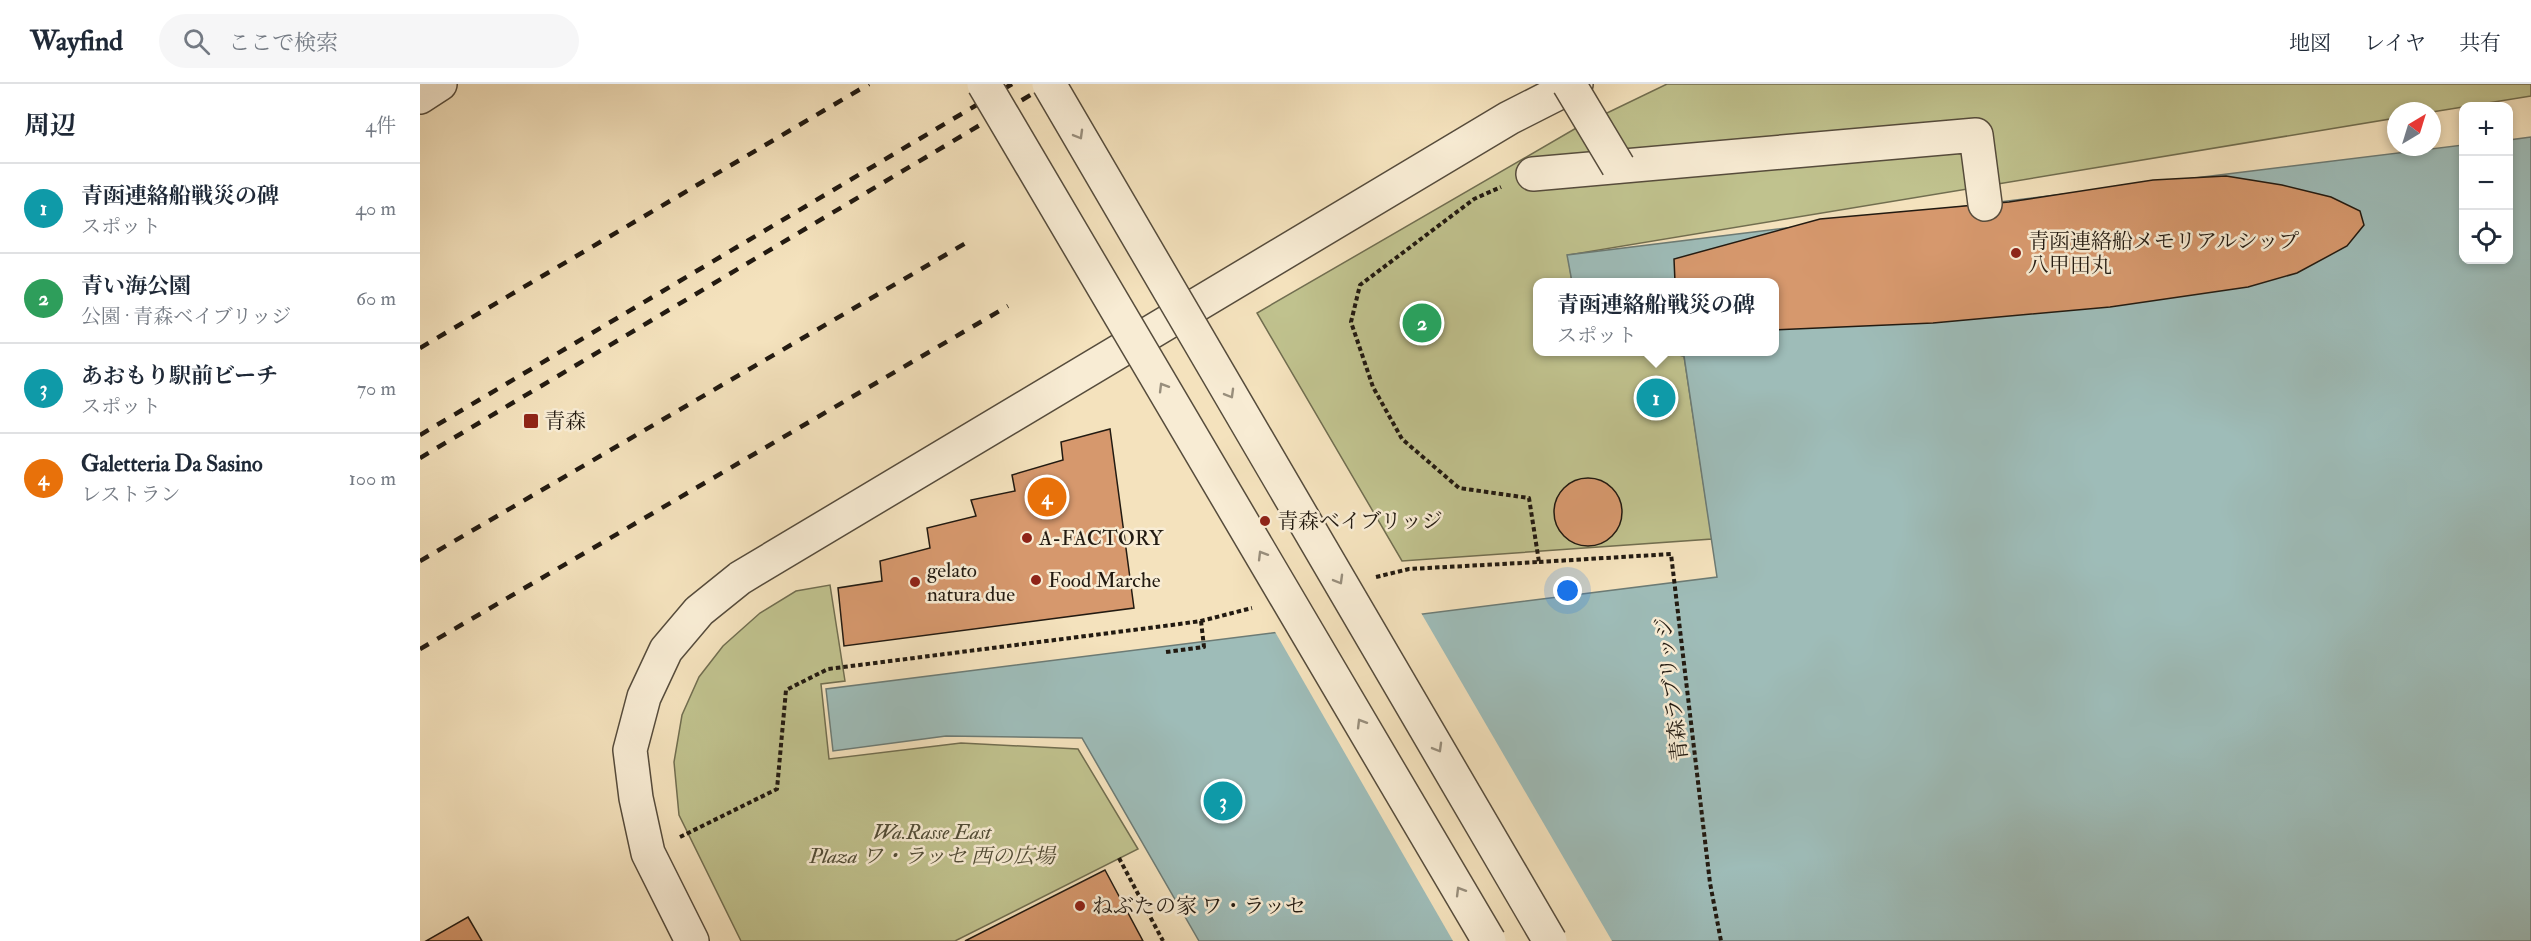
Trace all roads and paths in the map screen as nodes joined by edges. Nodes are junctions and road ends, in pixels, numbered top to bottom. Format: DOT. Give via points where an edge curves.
graph roads {
  1 [pos="440,84"];
  2 [pos="984,84"];
  3 [pos="1049,84"];
  4 [pos="1569,84"];
  5 [pos="1576,84"];
  6 [pos="420,97"];
  7 [pos="1618,166"];
  8 [pos="1533,174"];
  9 [pos="1474,199"];
  10 [pos="1985,204"];
  11 [pos="1539,561"];
  12 [pos="1374,578"];
  13 [pos="1258,607"];
  14 [pos="1201,621"];
  15 [pos="1166,652"];
  16 [pos="648,853"];
  17 [pos="1119,858"];
  18 [pos="692,941"];
  19 [pos="1163,941"];
  20 [pos="1489,941"];
  21 [pos="1550,941"];
  22 [pos="1721,941"];
  1 -- 6 [label="street"];
  20 -- 2 [label="street, one-way, bridge"];
  3 -- 21 [label="street, one-way, bridge"];
  4 -- 7 [label="street, bridge"];
  5 -- 16 [label="street" via="1509,118 740,578 699,611 666,650 644,697 630,750"];
  7 -- 8 [label="street"];
  7 -- 10 [label="street" via="1976,135"];
  9 -- 11 [label="path" via="1360,285 1351,322 1372,387 1402,439 1459,488 1529,498"];
  11 -- 12 [label="path" via="1409,569"];
  11 -- 22 [label="path, 青森ラブリッジ" via="1671,554 1710,883"];
  13 -- 14 [label="path"];
  14 -- 15 [label="path" via="1203,647"];
  14 -- 16 [label="path" via="828,669 786,690 777,789"];
  16 -- 18 [label="street"];
  17 -- 19 [label="path"];
}
